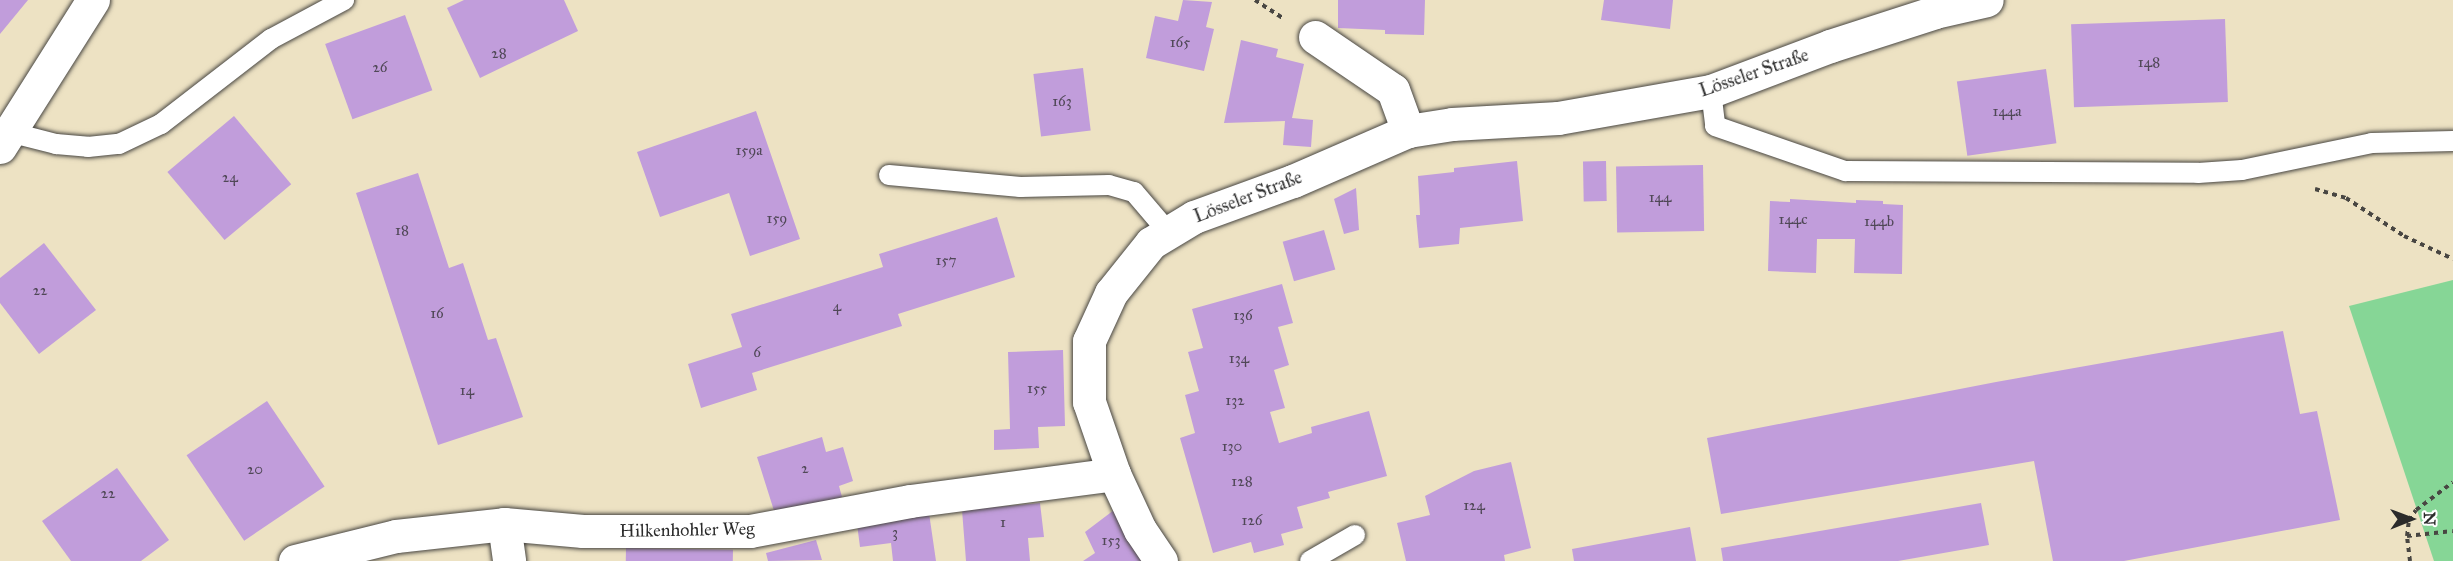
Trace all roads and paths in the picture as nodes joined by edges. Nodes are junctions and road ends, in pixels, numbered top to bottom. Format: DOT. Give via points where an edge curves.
graph roads {
  1 [pos="93,0"];
  2 [pos="344,0"];
  3 [pos="1987,0"];
  4 [pos="1314,37"];
  5 [pos="1711,91"];
  6 [pos="1408,131"];
  7 [pos="5,140"];
  8 [pos="2453,141"];
  9 [pos="889,175"];
  10 [pos="2313,189"];
  11 [pos="1168,232"];
  12 [pos="2453,259"];
  13 [pos="1114,474"];
  14 [pos="2453,482"];
  15 [pos="504,524"];
  16 [pos="2453,531"];
  17 [pos="1355,535"];
  18 [pos="2407,536"];
  19 [pos="295,561"];
  20 [pos="509,561"];
  21 [pos="1161,561"];
  22 [pos="1310,561"];
  23 [pos="2410,561"];
  1 -- 7 [label="street"];
  2 -- 7 [label="lane" via="271,39 162,124 119,144 78,146"];
  3 -- 5 [label="street, Lösseler Straße" via="1935,12 1830,46"];
  4 -- 6 [label="street" via="1394,90"];
  5 -- 6 [label="street, Lösseler Straße" via="1558,118 1452,124"];
  5 -- 8 [label="lane" via="1715,126 1845,171 2198,173 2242,170 2372,143"];
  6 -- 11 [label="street, Lösseler Straße" via="1293,181 1194,217"];
  9 -- 11 [label="lane" via="1020,187 1109,185 1134,192"];
  10 -- 12 [label="path" via="2346,198 2404,236"];
  11 -- 13 [label="street, Lösseler Straße" via="1151,243 1111,293 1089,341 1089,402"];
  13 -- 15 [label="street, Hilkenhohler Weg" via="910,501 750,531 583,531"];
  13 -- 21 [label="street, Lösseler Straße" via="1140,530"];
  14 -- 18 [label="path" via="2416,510 2409,520"];
  15 -- 19 [label="street, Hilkenhohler Weg" via="396,536"];
  15 -- 20 [label="street"];
  16 -- 18 [label="path"];
  17 -- 22 [label="lane"];
  18 -- 23 [label="path"];
}
